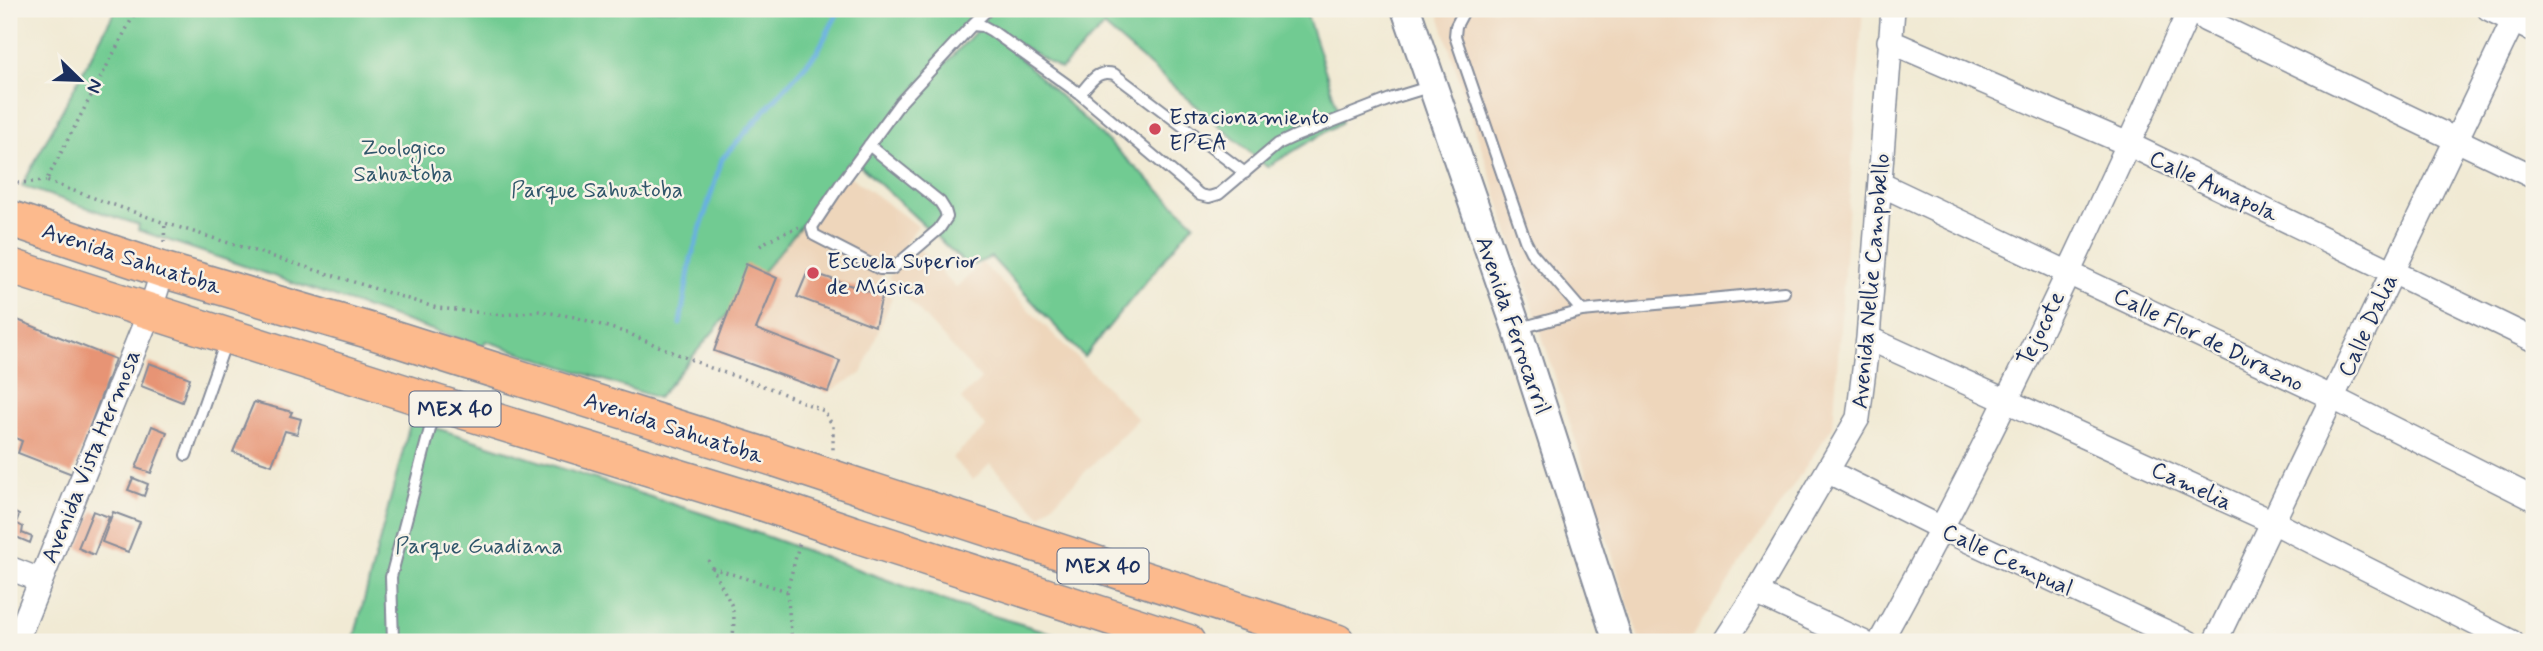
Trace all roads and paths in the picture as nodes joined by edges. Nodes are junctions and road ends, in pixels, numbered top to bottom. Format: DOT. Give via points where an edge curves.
graph roads {
  1 [pos="137,9"];
  2 [pos="988,9"];
  3 [pos="1406,9"];
  4 [pos="1465,9"];
  5 [pos="1893,9"];
  6 [pos="2191,9"];
  7 [pos="2489,9"];
  8 [pos="2516,15"];
  9 [pos="972,25"];
  10 [pos="2534,31"];
  11 [pos="1889,41"];
  12 [pos="1432,86"];
  13 [pos="1080,94"];
  14 [pos="2456,138"];
  15 [pos="2128,144"];
  16 [pos="869,145"];
  17 [pos="1245,173"];
  18 [pos="2534,177"];
  19 [pos="46,181"];
  20 [pos="17,183"];
  21 [pos="1880,184"];
  22 [pos="9,218"];
  23 [pos="9,266"];
  24 [pos="163,270"];
  25 [pos="2393,270"];
  26 [pos="2068,272"];
  27 [pos="1784,292"];
  28 [pos="150,311"];
  29 [pos="1582,311"];
  30 [pos="1517,329"];
  31 [pos="228,335"];
  32 [pos="1868,338"];
  33 [pos="2534,340"];
  34 [pos="2333,398"];
  35 [pos="2006,399"];
  36 [pos="436,404"];
  37 [pos="186,455"];
  38 [pos="830,461"];
  39 [pos="1829,472"];
  40 [pos="2534,499"];
  41 [pos="2273,522"];
  42 [pos="1943,529"];
  43 [pos="802,535"];
  44 [pos="708,561"];
  45 [pos="710,567"];
  46 [pos="9,568"];
  47 [pos="40,580"];
  48 [pos="787,591"];
  49 [pos="1756,593"];
  50 [pos="16,642"];
  51 [pos="393,642"];
  52 [pos="733,642"];
  53 [pos="792,642"];
  54 [pos="1187,642"];
  55 [pos="1336,642"];
  56 [pos="1618,642"];
  57 [pos="1724,642"];
  58 [pos="1863,642"];
  59 [pos="1880,642"];
  60 [pos="2188,642"];
  61 [pos="2215,642"];
  62 [pos="2512,642"];
  1 -- 19 [label="path"];
  2 -- 9 [label="lane"];
  3 -- 12 [label="street, Avenida Ferrocarril"];
  4 -- 29 [label="lane" via="1455,36 1525,240"];
  5 -- 11 [label="street, Avenida Nellie Campobello"];
  6 -- 14 [label="street"];
  6 -- 15 [label="street, Tejocote"];
  7 -- 8 [label="street"];
  8 -- 10 [label="street"];
  8 -- 14 [label="street, Calle Dalia"];
  9 -- 13 [label="lane" via="992,31"];
  9 -- 16 [label="lane" via="900,103"];
  11 -- 15 [label="street, Calle Amapola"];
  11 -- 21 [label="street, Avenida Nellie Campobello"];
  12 -- 17 [label="lane" via="1293,137"];
  12 -- 30 [label="street, Avenida Ferrocarril"];
  13 -- 17 [label="lane" via="1099,73 1114,74"];
  13 -- 17 [label="lane" via="1200,195 1219,194"];
  14 -- 18 [label="street"];
  14 -- 25 [label="street, Calle Dalia"];
  15 -- 25 [label="street, Calle Amapola"];
  15 -- 26 [label="street, Tejocote"];
  16 -- 16 [label="lane" via="812,231 888,270 939,229 947,217 940,202"];
  19 -- 20 [label="path"];
  19 -- 38 [label="path" via="438,308 502,314 539,311 627,333 824,411 833,426"];
  21 -- 26 [label="street, Calle Flor de Durazno"];
  21 -- 32 [label="street, Avenida Nellie Campobello"];
  22 -- 24 [label="main road, Avenida Sahuatoba / MEX 40"];
  23 -- 28 [label="main road, Avenida Sahuatoba / MEX 40"];
  24 -- 28 [label="street, Avenida Vista Hermosa"];
  24 -- 55 [label="main road, Avenida Sahuatoba / MEX 40, bridge" via="776,459"];
  25 -- 33 [label="street, Calle Amapola"];
  25 -- 34 [label="street, Calle Dalia"];
  26 -- 34 [label="street, Calle Flor de Durazno"];
  26 -- 35 [label="street, Tejocote"];
  27 -- 29 [label="lane"];
  28 -- 31 [label="main road, Avenida Sahuatoba / MEX 40"];
  28 -- 47 [label="street, Avenida Vista Hermosa"];
  29 -- 30 [label="lane"];
  30 -- 56 [label="street, Avenida Ferrocarril"];
  31 -- 36 [label="main road, Avenida Sahuatoba / MEX 40"];
  31 -- 37 [label="lane"];
  32 -- 35 [label="street, Camelia"];
  32 -- 39 [label="street, Avenida Nellie Campobello" via="1858,418"];
  34 -- 40 [label="street, Calle Flor de Durazno"];
  34 -- 41 [label="street, Calle Dalia"];
  35 -- 41 [label="street, Camelia"];
  35 -- 42 [label="street, Tejocote"];
  36 -- 51 [label="lane" via="391,577"];
  36 -- 54 [label="main road, Avenida Sahuatoba / MEX 40, bridge" via="763,503"];
  39 -- 42 [label="street, Calle Cempual"];
  39 -- 49 [label="street, Avenida Nellie Campobello"];
  41 -- 61 [label="street, Calle Dalia"];
  41 -- 62 [label="street, Camelia"];
  42 -- 59 [label="street, Tejocote"];
  42 -- 60 [label="street, Calle Cempual"];
  43 -- 48 [label="path"];
  44 -- 45 [label="path"];
  45 -- 48 [label="path"];
  45 -- 52 [label="path" via="731,604"];
  46 -- 47 [label="street"];
  47 -- 50 [label="street, Avenida Vista Hermosa"];
  48 -- 53 [label="path"];
  49 -- 57 [label="street, Avenida Nellie Campobello"];
  49 -- 58 [label="street"];
}
